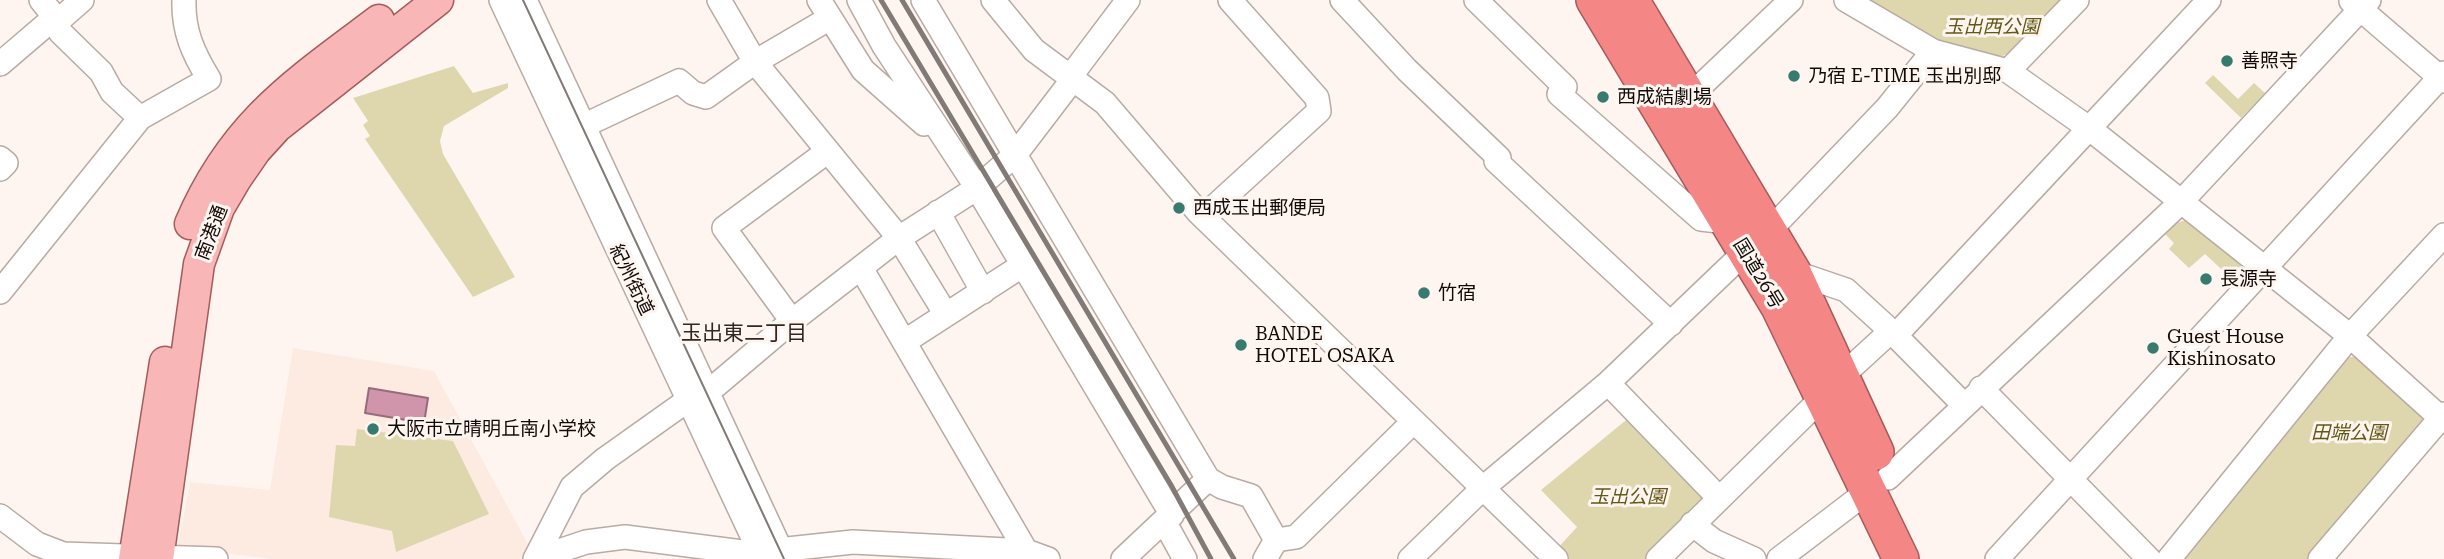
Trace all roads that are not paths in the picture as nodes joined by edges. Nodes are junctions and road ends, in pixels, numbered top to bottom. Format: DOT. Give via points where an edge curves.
graph roads {
  1 [pos="82,0"];
  2 [pos="184,0"];
  3 [pos="406,0"];
  4 [pos="438,0"];
  5 [pos="500,0"];
  6 [pos="526,0"];
  7 [pos="719,0"];
  8 [pos="859,0"];
  9 [pos="923,0"];
  10 [pos="993,0"];
  11 [pos="1128,0"];
  12 [pos="1230,0"];
  13 [pos="1342,0"];
  14 [pos="1475,0"];
  15 [pos="1594,0"];
  16 [pos="1791,0"];
  17 [pos="1846,0"];
  18 [pos="2077,0"];
  19 [pos="2209,0"];
  20 [pos="2360,3"];
  21 [pos="824,9"];
  22 [pos="1633,11"];
  23 [pos="52,13"];
  24 [pos="1933,51"];
  25 [pos="755,62"];
  26 [pos="0,64"];
  27 [pos="2008,71"];
  28 [pos="2443,77"];
  29 [pos="1071,78"];
  30 [pos="1689,97"];
  31 [pos="140,118"];
  32 [pos="583,126"];
  33 [pos="2090,129"];
  34 [pos="950,148"];
  35 [pos="828,151"];
  36 [pos="1015,155"];
  37 [pos="0,158"];
  38 [pos="0,169"];
  39 [pos="977,188"];
  40 [pos="2181,202"];
  41 [pos="938,212"];
  42 [pos="1203,217"];
  43 [pos="1727,222"];
  44 [pos="2444,234"];
  45 [pos="899,238"];
  46 [pos="1757,242"];
  47 [pos="1023,265"];
  48 [pos="2266,267"];
  49 [pos="861,268"];
  50 [pos="1793,272"];
  51 [pos="0,292"];
  52 [pos="983,292"];
  53 [pos="945,313"];
  54 [pos="792,321"];
  55 [pos="1671,324"];
  56 [pos="1894,333"];
  57 [pos="2350,336"];
  58 [pos="904,342"];
  59 [pos="1608,383"];
  60 [pos="1832,387"];
  61 [pos="1981,388"];
  62 [pos="698,396"];
  63 [pos="1964,405"];
  64 [pos="2443,417"];
  65 [pos="1413,422"];
  66 [pos="1208,479"];
  67 [pos="2073,479"];
  68 [pos="1878,484"];
  69 [pos="1483,488"];
  70 [pos="1719,498"];
  71 [pos="0,516"];
  72 [pos="1168,519"];
  73 [pos="1692,524"];
  74 [pos="1271,549"];
  75 [pos="592,550"];
  76 [pos="1026,551"];
  77 [pos="945,552"];
  78 [pos="772,555"];
  79 [pos="2333,555"];
  80 [pos="101,557"];
  81 [pos="159,558"];
  82 [pos="216,559"];
  83 [pos="535,559"];
  84 [pos="1048,559"];
  85 [pos="1123,559"];
  86 [pos="1185,559"];
  87 [pos="1410,559"];
  88 [pos="1556,559"];
  89 [pos="1658,559"];
  90 [pos="1754,559"];
  91 [pos="1779,559"];
  92 [pos="1901,559"];
  93 [pos="1925,559"];
  94 [pos="1997,559"];
  95 [pos="2149,559"];
  96 [pos="2169,559"];
  1 -- 23 [label="street"];
  2 -- 31 [label="street" via="192,51 209,79"];
  3 -- 81 [label="main road, 南港通" via="270,106 234,144 202,197 178,270"];
  4 -- 81 [label="main road, 南港通" via="277,127 256,150 219,208 199,264"];
  5 -- 62 [label="street, 紀州街道"];
  6 -- 32 [label="street, 紀州街道"];
  7 -- 25 [label="street"];
  8 -- 34 [label="street"];
  9 -- 36 [label="street"];
  10 -- 29 [label="street" via="1034,50"];
  11 -- 29 [label="street"];
  12 -- 42 [label="street" via="1317,98 1319,111"];
  13 -- 55 [label="street" via="1407,70"];
  14 -- 43 [label="street" via="1562,90 1701,219"];
  15 -- 22 [label="highway, 国道26号"];
  16 -- 30 [label="street"];
  17 -- 24 [label="street"];
  18 -- 27 [label="street"];
  19 -- 33 [label="street"];
  20 -- 28 [label="street"];
  20 -- 40 [label="street"];
  21 -- 25 [label="street"];
  21 -- 34 [label="street" via="863,70"];
  22 -- 30 [label="highway, 国道26号"];
  22 -- 43 [label="highway, 国道26号"];
  23 -- 26 [label="street"];
  23 -- 31 [label="street" via="60,33"];
  24 -- 27 [label="street"];
  24 -- 46 [label="street" via="1887,108"];
  25 -- 32 [label="street" via="706,97 679,81"];
  25 -- 35 [label="street"];
  27 -- 33 [label="street"];
  28 -- 48 [label="street"];
  29 -- 36 [label="street"];
  29 -- 42 [label="street" via="1105,103"];
  30 -- 46 [label="highway, 国道26号"];
  31 -- 51 [label="street"];
  32 -- 62 [label="street, 紀州街道"];
  33 -- 40 [label="street"];
  33 -- 56 [label="street"];
  34 -- 39 [label="street"];
  35 -- 45 [label="street"];
  35 -- 54 [label="street" via="724,228"];
  36 -- 39 [label="street"];
  36 -- 66 [label="street"];
  37 -- 38 [label="street" via="6,163"];
  39 -- 41 [label="street"];
  39 -- 47 [label="street"];
  40 -- 48 [label="street"];
  40 -- 61 [label="street"];
  41 -- 45 [label="street"];
  41 -- 52 [label="street"];
  42 -- 65 [label="street"];
  43 -- 46 [label="highway, 国道26号"];
  44 -- 57 [label="street"];
  45 -- 49 [label="street"];
  45 -- 53 [label="street"];
  46 -- 50 [label="highway, 国道26号"];
  46 -- 55 [label="street"];
  46 -- 60 [label="highway, 国道26号" via="1779,307"];
  47 -- 52 [label="street"];
  47 -- 72 [label="street"];
  48 -- 57 [label="street"];
  48 -- 67 [label="street"];
  49 -- 54 [label="street"];
  49 -- 58 [label="street"];
  50 -- 56 [label="street" via="1846,290"];
  50 -- 60 [label="highway, 国道26号"];
  52 -- 53 [label="street"];
  53 -- 58 [label="street"];
  54 -- 62 [label="street"];
  55 -- 59 [label="street"];
  56 -- 60 [label="street"];
  56 -- 63 [label="street"];
  57 -- 64 [label="street"];
  57 -- 96 [label="street"];
  58 -- 76 [label="street"];
  59 -- 69 [label="street"];
  59 -- 70 [label="street"];
  60 -- 68 [label="highway, 国道26号"];
  60 -- 70 [label="street"];
  61 -- 63 [label="street"];
  61 -- 67 [label="street"];
  62 -- 78 [label="street, 紀州街道"];
  62 -- 83 [label="street" via="572,487"];
  63 -- 68 [label="street"];
  64 -- 79 [label="street"];
  65 -- 69 [label="street"];
  65 -- 74 [label="street" via="1297,537"];
  66 -- 72 [label="street"];
  66 -- 74 [label="street" via="1251,496"];
  67 -- 94 [label="street"];
  67 -- 95 [label="street"];
  68 -- 91 [label="street"];
  68 -- 92 [label="highway, 国道26号"];
  68 -- 93 [label="highway, 国道26号"];
  69 -- 87 [label="street"];
  69 -- 88 [label="street"];
  70 -- 73 [label="street"];
  71 -- 80 [label="street" via="37,544 63,554"];
  72 -- 85 [label="street"];
  72 -- 86 [label="street"];
  73 -- 89 [label="street"];
  73 -- 90 [label="street" via="1714,541"];
  75 -- 78 [label="street" via="625,537"];
  75 -- 83 [label="street"];
  76 -- 77 [label="street"];
  76 -- 84 [label="street"];
  77 -- 78 [label="street" via="853,542"];
  80 -- 81 [label="street"];
  81 -- 82 [label="street"];
}
